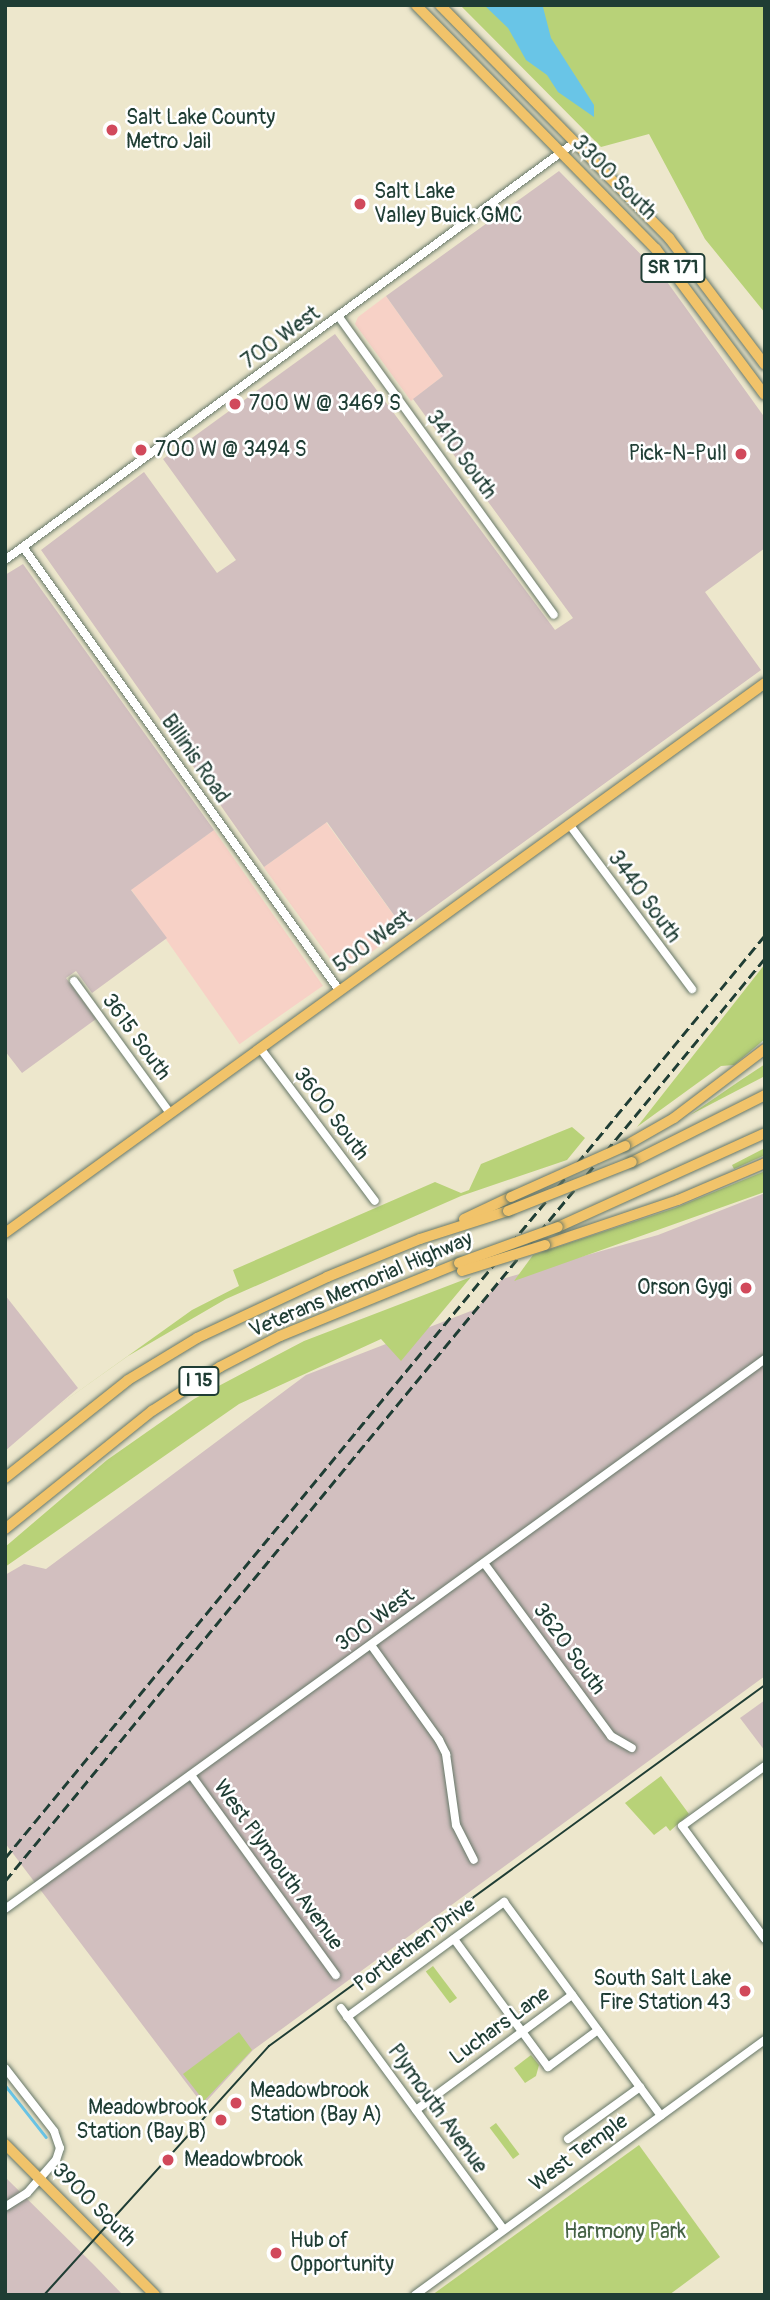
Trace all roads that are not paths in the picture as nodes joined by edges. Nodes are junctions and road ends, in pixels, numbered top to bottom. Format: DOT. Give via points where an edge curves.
graph roads {
  1 [pos="416,5"];
  2 [pos="440,5"];
  3 [pos="575,142"];
  4 [pos="564,154"];
  5 [pos="339,317"];
  6 [pos="765,365"];
  7 [pos="765,395"];
  8 [pos="23,547"];
  9 [pos="5,560"];
  10 [pos="554,614"];
  11 [pos="765,682"];
  12 [pos="569,824"];
  13 [pos="74,981"];
  14 [pos="692,989"];
  15 [pos="339,990"];
  16 [pos="260,1048"];
  17 [pos="765,1049"];
  18 [pos="765,1096"];
  19 [pos="170,1113"];
  20 [pos="765,1133"];
  21 [pos="765,1163"];
  22 [pos="374,1201"];
  23 [pos="5,1233"];
  24 [pos="420,1239"];
  25 [pos="460,1267"];
  26 [pos="765,1359"];
  27 [pos="5,1478"];
  28 [pos="5,1529"];
  29 [pos="484,1563"];
  30 [pos="371,1645"];
  31 [pos="632,1748"];
  32 [pos="765,1766"];
  33 [pos="191,1775"];
  34 [pos="474,1860"];
  35 [pos="5,1909"];
  36 [pos="765,1938"];
  37 [pos="454,1939"];
  38 [pos="337,1975"];
  39 [pos="572,1995"];
  40 [pos="341,2008"];
  41 [pos="347,2017"];
  42 [pos="598,2030"];
  43 [pos="522,2031"];
  44 [pos="765,2040"];
  45 [pos="5,2068"];
  46 [pos="640,2087"];
  47 [pos="416,2110"];
  48 [pos="661,2116"];
  49 [pos="568,2139"];
  50 [pos="5,2144"];
  51 [pos="40,2178"];
  52 [pos="5,2207"];
  53 [pos="504,2230"];
  54 [pos="155,2295"];
  55 [pos="415,2295"];
  1 -- 4 [label="main road, 3300 South / SR 171"];
  2 -- 3 [label="main road, 3300 South / SR 171"];
  3 -- 4 [label="street, 700 West"];
  3 -- 6 [label="main road, 3300 South / SR 171" via="687,259"];
  4 -- 5 [label="street, 700 West"];
  4 -- 7 [label="main road, 3300 South / SR 171" via="674,270"];
  5 -- 8 [label="street, 700 West"];
  5 -- 10 [label="street, 3410 South"];
  8 -- 9 [label="street, 700 West"];
  8 -- 15 [label="street, Billinis Road"];
  11 -- 12 [label="main road, 500 West"];
  12 -- 14 [label="street, 3440 South"];
  12 -- 15 [label="main road, 500 West"];
  13 -- 19 [label="street, 3615 South"];
  15 -- 16 [label="main road, 500 West"];
  16 -- 19 [label="main road, 500 West"];
  16 -- 22 [label="street, 3600 South"];
  17 -- 24 [label="highway, bridge" via="674,1118 625,1146"];
  18 -- 24 [label="highway, Veterans Memorial Highway / I 15, bridge" via="632,1162 508,1211"];
  19 -- 23 [label="main road, 500 West"];
  20 -- 25 [label="highway, Veterans Memorial Highway / I 15, bridge"];
  21 -- 25 [label="highway, bridge" via="678,1200 545,1245"];
  24 -- 27 [label="highway, Veterans Memorial Highway / I 15" via="257,1307 197,1338 128,1380"];
  25 -- 28 [label="highway, Veterans Memorial Highway / I 15" via="421,1278 280,1336 220,1367 152,1411"];
  26 -- 29 [label="street, 300 West"];
  29 -- 30 [label="street, 300 West"];
  29 -- 31 [label="street, 3620 South" via="611,1736"];
  30 -- 33 [label="street, 300 West"];
  30 -- 34 [label="street" via="446,1754 456,1825"];
  32 -- 36 [label="street" via="682,1826"];
  33 -- 35 [label="street, 300 West"];
  33 -- 38 [label="street, West Plymouth Avenue"];
  37 -- 39 [label="street, Portlethen Drive" via="504,1902"];
  37 -- 41 [label="street, Portlethen Drive"];
  37 -- 43 [label="street"];
  39 -- 42 [label="street"];
  39 -- 43 [label="street, Luchars Lane"];
  40 -- 41 [label="street, Plymouth Avenue"];
  41 -- 47 [label="street, Plymouth Avenue"];
  42 -- 43 [label="street" via="548,2067"];
  42 -- 46 [label="street"];
  43 -- 47 [label="street, Luchars Lane"];
  44 -- 48 [label="street, West Temple"];
  45 -- 51 [label="street" via="56,2135 60,2148 56,2160"];
  46 -- 48 [label="street"];
  46 -- 49 [label="street"];
  47 -- 53 [label="street, Plymouth Avenue"];
  48 -- 53 [label="street, West Temple"];
  50 -- 51 [label="main road, 3900 South"];
  51 -- 52 [label="street"];
  51 -- 54 [label="main road, 3900 South"];
  53 -- 55 [label="street, West Temple"];
}
